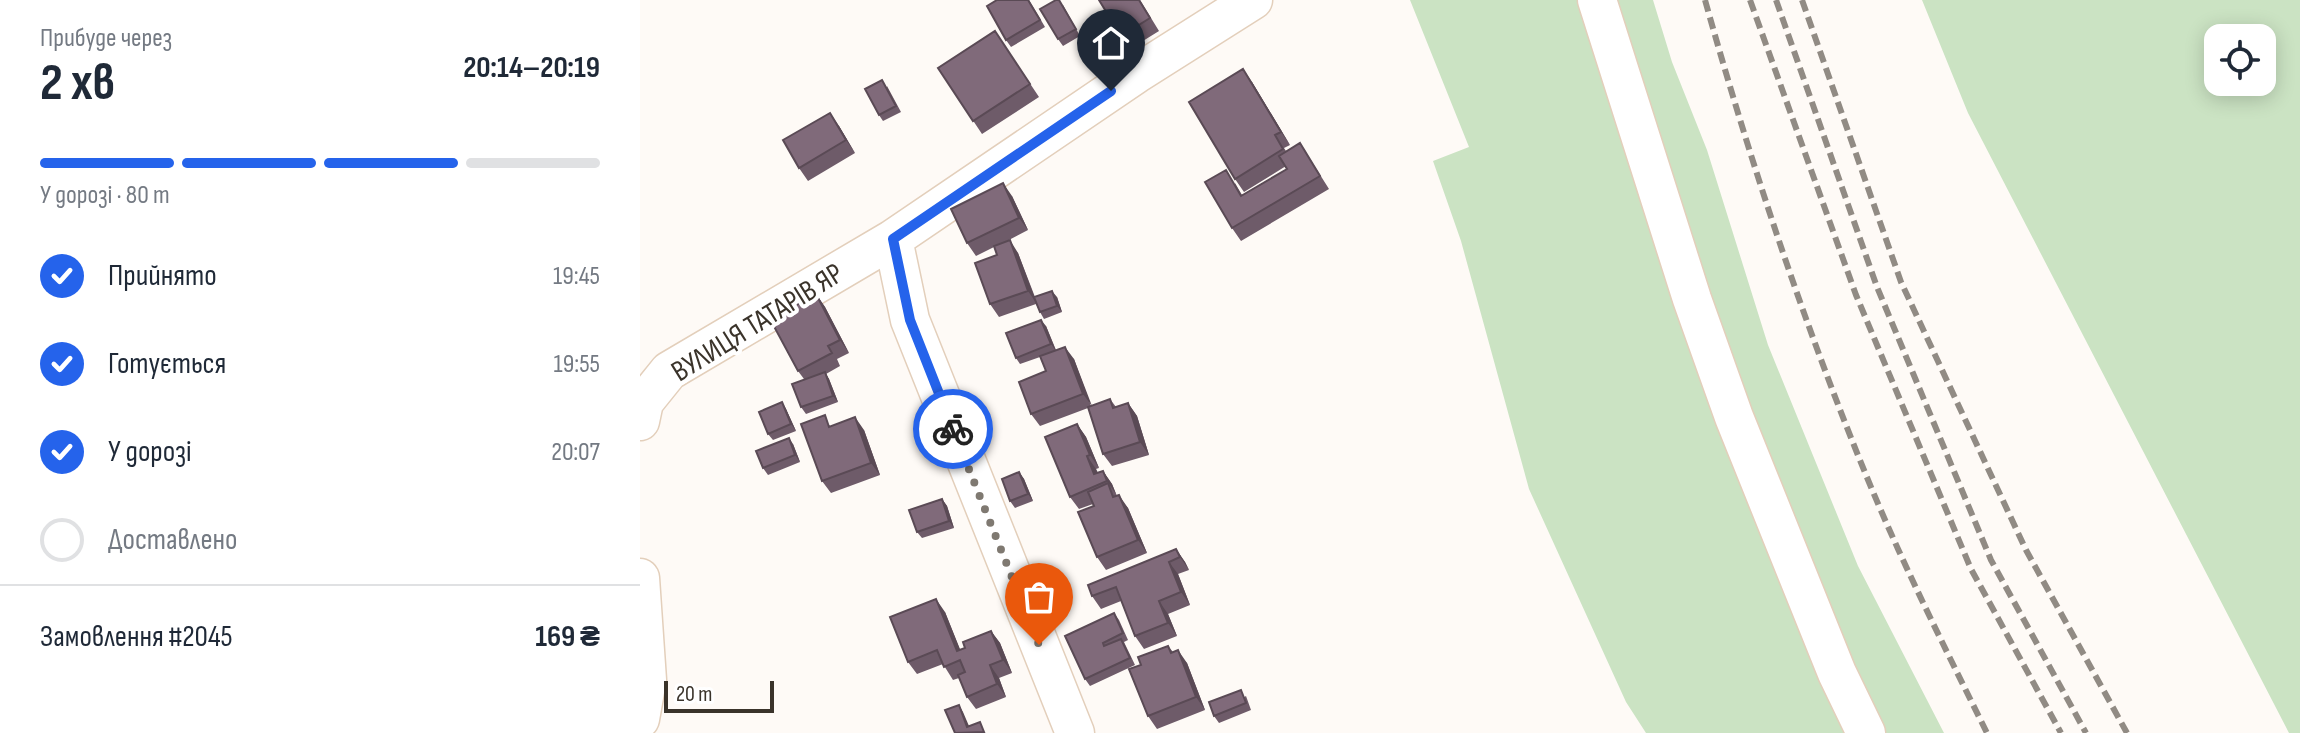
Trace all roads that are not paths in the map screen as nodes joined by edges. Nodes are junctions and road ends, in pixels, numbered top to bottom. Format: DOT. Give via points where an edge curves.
graph roads {
  1 [pos="1253,0"];
  2 [pos="1597,0"];
  3 [pos="893,239"];
  4 [pos="640,421"];
  5 [pos="640,578"];
  6 [pos="640,719"];
  7 [pos="1075,733"];
  8 [pos="1866,733"];
  1 -- 3 [label="street, ВУЛИЦЯ ТАТАРІВ ЯР"];
  2 -- 8 [label="street" via="1734,417"];
  3 -- 4 [label="street, ВУЛИЦЯ ТАТАРІВ ЯР" via="669,371 644,402"];
  3 -- 7 [label="street" via="910,320"];
  5 -- 6 [label="street" via="647,680"];
}
